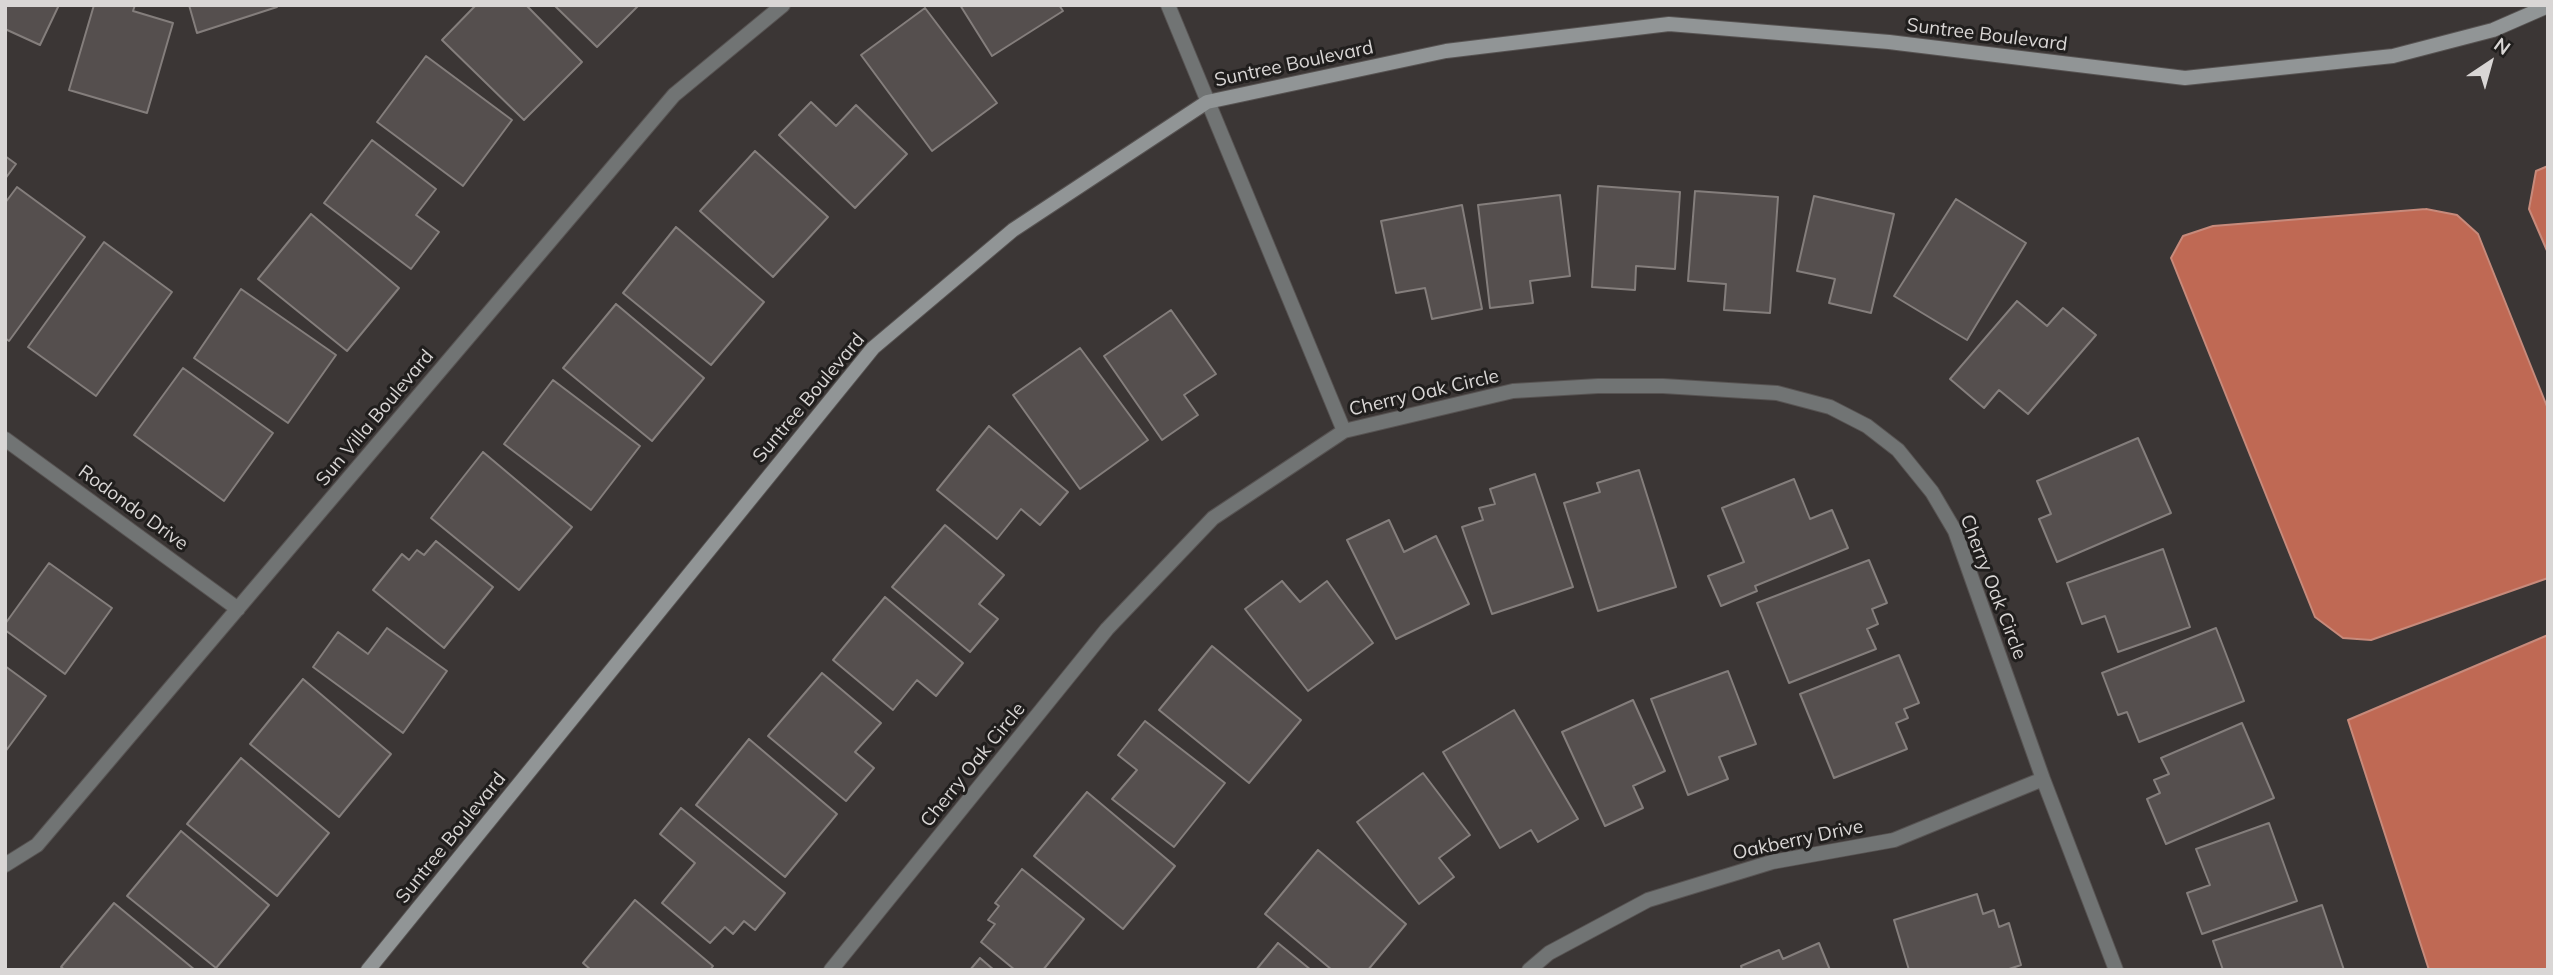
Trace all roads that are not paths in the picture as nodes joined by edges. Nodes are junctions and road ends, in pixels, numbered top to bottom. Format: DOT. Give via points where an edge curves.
graph roads {
  1 [pos="783,5"];
  2 [pos="1168,5"];
  3 [pos="2548,6"];
  4 [pos="1207,102"];
  5 [pos="1344,431"];
  6 [pos="5,439"];
  7 [pos="237,609"];
  8 [pos="2043,779"];
  9 [pos="5,865"];
  10 [pos="368,970"];
  11 [pos="831,970"];
  12 [pos="1529,970"];
  13 [pos="2116,970"];
  1 -- 7 [label="street, Sun Villa Boulevard" via="674,94"];
  2 -- 4 [label="street, Cherry Oak Circle"];
  3 -- 4 [label="street, Suntree Boulevard" via="2493,30 2393,56 2185,78 1889,42 1669,24 1446,51"];
  4 -- 5 [label="street, Cherry Oak Circle"];
  4 -- 10 [label="street, Suntree Boulevard" via="1013,230 873,348"];
  5 -- 8 [label="street, Cherry Oak Circle" via="1513,391 1598,386 1777,393 1830,407 1867,426 1898,450 1955,531"];
  5 -- 11 [label="street, Cherry Oak Circle" via="1213,518 1136,598"];
  6 -- 7 [label="street, Rodondo Drive"];
  7 -- 9 [label="street, Sun Villa Boulevard" via="37,845"];
  8 -- 12 [label="street, Oakberry Drive" via="1894,840 1772,862 1648,900 1549,953"];
  8 -- 13 [label="street, Cherry Oak Circle"];
}
